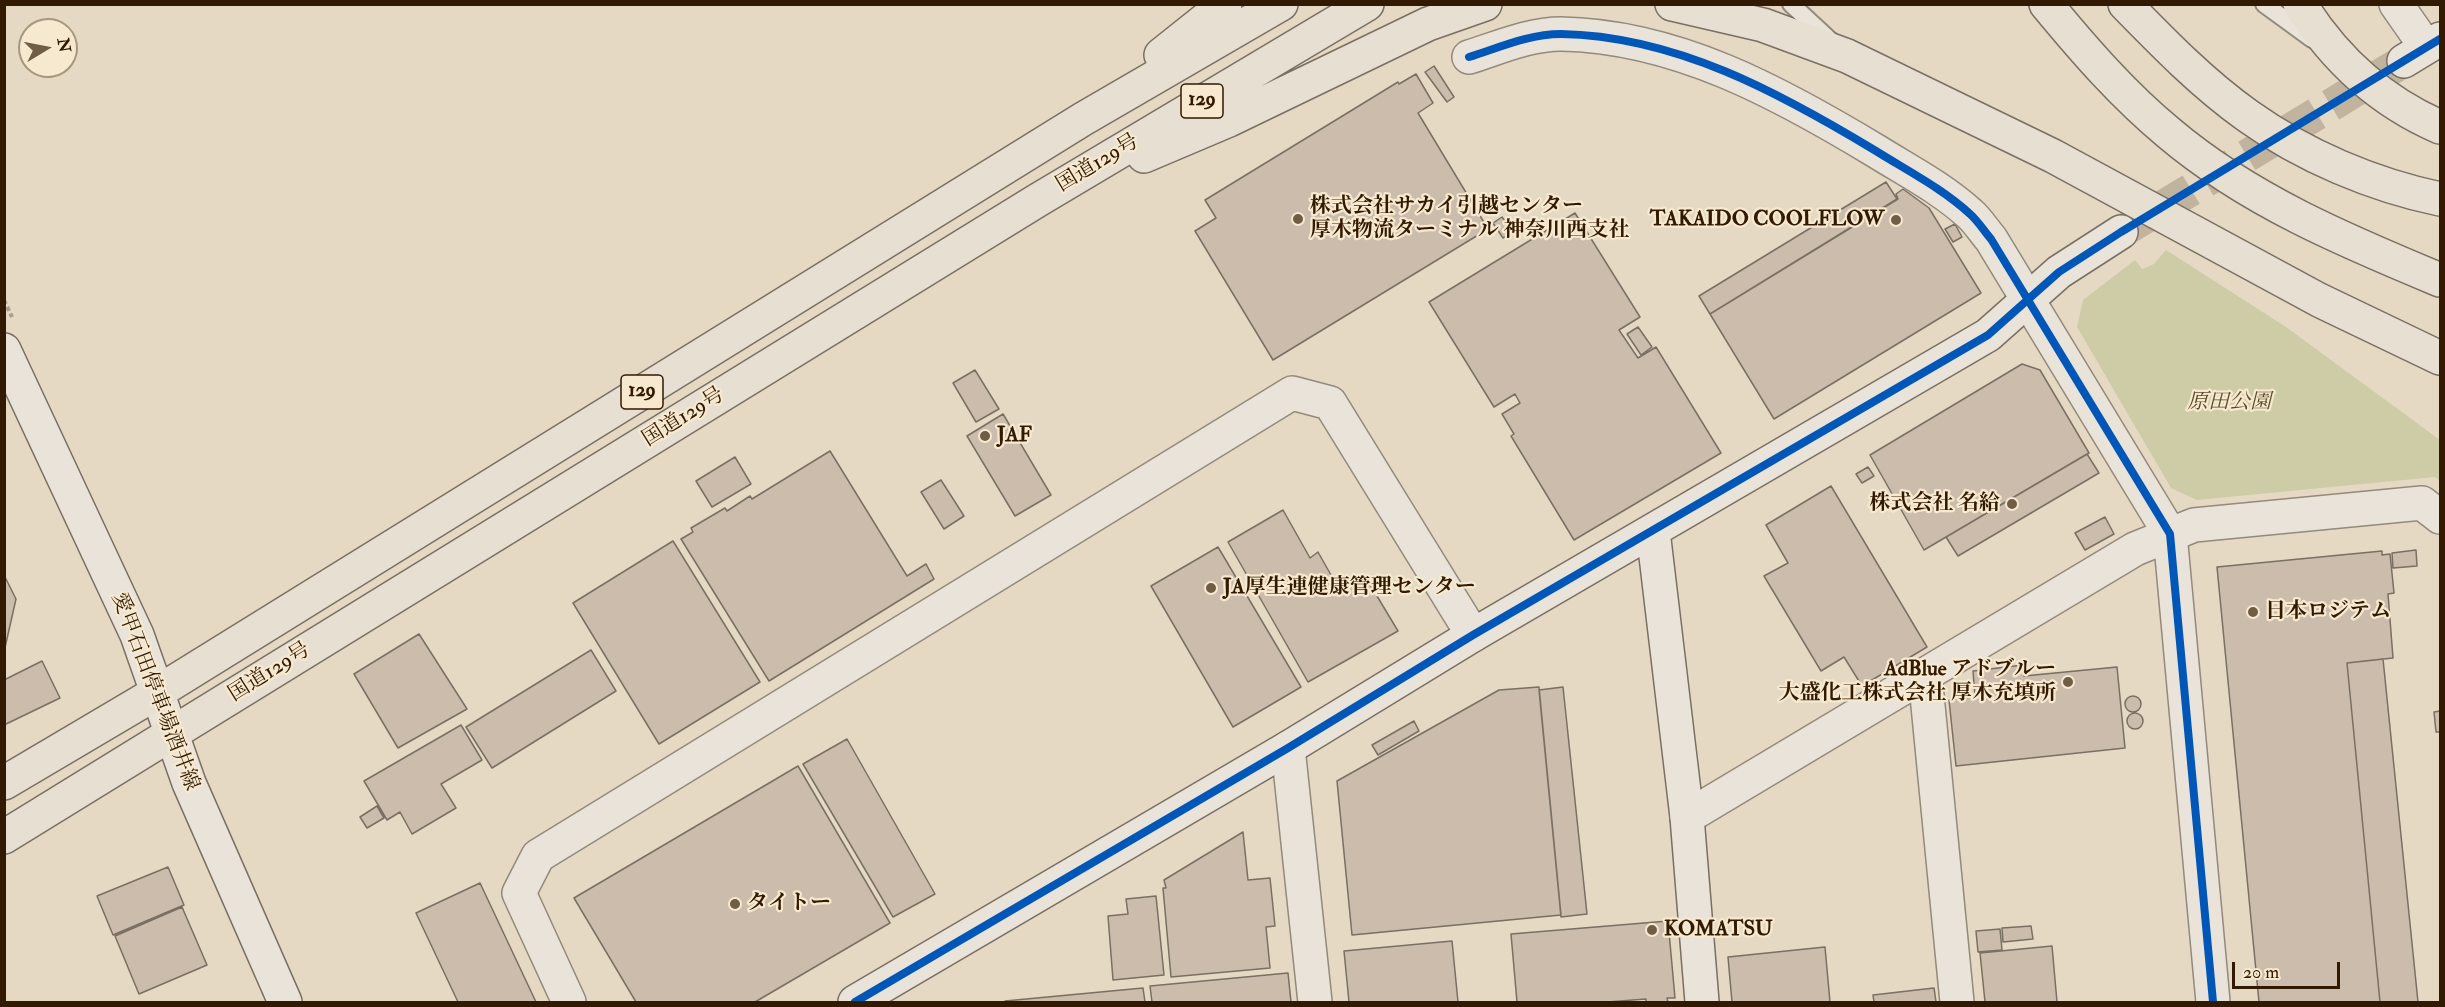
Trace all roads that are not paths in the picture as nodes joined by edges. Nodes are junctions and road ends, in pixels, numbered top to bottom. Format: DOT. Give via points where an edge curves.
graph roads {
  1 [pos="1225,4"];
  2 [pos="1281,4"];
  3 [pos="1367,4"];
  4 [pos="1485,4"];
  5 [pos="1672,4"];
  6 [pos="1791,4"];
  7 [pos="2046,4"];
  8 [pos="2056,4"];
  9 [pos="2125,4"];
  10 [pos="2133,4"];
  11 [pos="2264,4"];
  12 [pos="2300,4"];
  13 [pos="2396,4"];
  14 [pos="2157,37"];
  15 [pos="2424,49"];
  16 [pos="1847,56"];
  17 [pos="1469,57"];
  18 [pos="2338,57"];
  19 [pos="2099,65"];
  20 [pos="1083,120"];
  21 [pos="2440,127"];
  22 [pos="1038,200"];
  23 [pos="2440,200"];
  24 [pos="2121,232"];
  25 [pos="2440,280"];
  26 [pos="2027,300"];
  27 [pos="9,335"];
  28 [pos="2425,348"];
  29 [pos="2440,358"];
  30 [pos="2440,517"];
  31 [pos="1653,531"];
  32 [pos="2170,534"];
  33 [pos="1473,635"];
  34 [pos="1925,675"];
  35 [pos="158,692"];
  36 [pos="172,733"];
  37 [pos="1288,748"];
  38 [pos="4,783"];
  39 [pos="1687,817"];
  40 [pos="4,837"];
  41 [pos="285,1002"];
  42 [pos="569,1002"];
  43 [pos="855,1002"];
  44 [pos="1315,1002"];
  45 [pos="1702,1002"];
  46 [pos="1957,1002"];
  47 [pos="2213,1002"];
  1 -- 20 [label="highway"];
  2 -- 20 [label="highway, 国道129号 / 129"];
  3 -- 22 [label="highway, 国道129号 / 129"];
  4 -- 22 [label="highway" via="1428,24 1228,120"];
  5 -- 16 [label="highway" via="1763,25"];
  6 -- 16 [label="lane"];
  7 -- 19 [label="highway"];
  8 -- 19 [label="highway"];
  9 -- 14 [label="highway"];
  10 -- 14 [label="highway"];
  11 -- 18 [label="lane"];
  12 -- 18 [label="highway"];
  13 -- 15 [label="street"];
  14 -- 23 [label="highway" via="2248,116 2296,145 2377,182"];
  16 -- 28 [label="highway" via="2053,156 2319,300"];
  17 -- 26 [label="street" via="1537,36 1560,34 1610,38 1713,65 1765,88 1941,191 1971,215 1990,239"];
  18 -- 21 [label="highway" via="2393,103"];
  19 -- 25 [label="highway" via="2169,133 2217,168 2349,242"];
  20 -- 35 [label="highway, 国道129号 / 129"];
  22 -- 36 [label="highway, 国道129号 / 129"];
  24 -- 26 [label="street" via="2059,272"];
  26 -- 31 [label="street" via="1988,335"];
  26 -- 32 [label="street"];
  27 -- 35 [label="street, 愛甲石田停車場酒井線"];
  28 -- 29 [label="highway"];
  30 -- 32 [label="street" via="2422,503 2194,525"];
  31 -- 33 [label="street"];
  31 -- 39 [label="street"];
  32 -- 34 [label="street" via="2135,549"];
  32 -- 47 [label="street"];
  33 -- 37 [label="street"];
  33 -- 42 [label="street" via="1330,403 1292,393 537,856 519,893"];
  34 -- 39 [label="street"];
  34 -- 46 [label="street"];
  35 -- 36 [label="street, 愛甲石田停車場酒井線"];
  35 -- 38 [label="highway, 国道129号 / 129"];
  36 -- 40 [label="highway, 国道129号 / 129"];
  36 -- 41 [label="street, 愛甲石田停車場酒井線" via="189,783"];
  37 -- 43 [label="street"];
  37 -- 44 [label="street"];
  39 -- 45 [label="street"];
}
